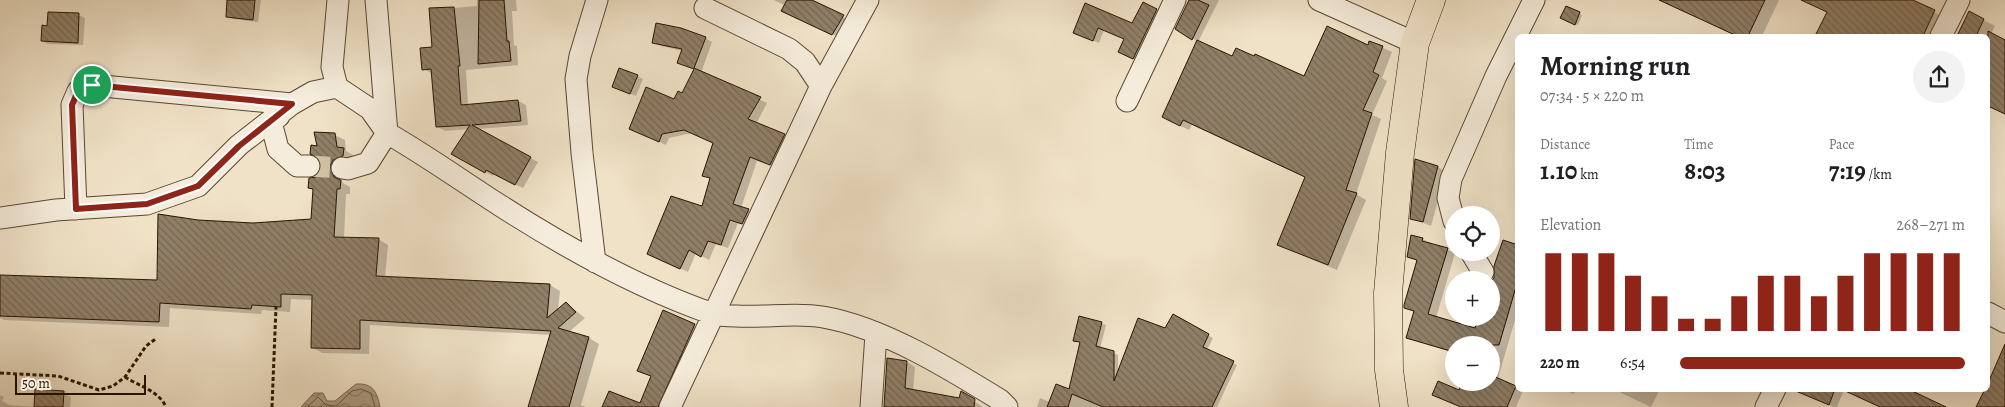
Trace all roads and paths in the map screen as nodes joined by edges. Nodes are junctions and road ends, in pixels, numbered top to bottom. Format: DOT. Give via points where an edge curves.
graph roads {
  1 [pos="338,0"];
  2 [pos="376,0"];
  3 [pos="597,0"];
  4 [pos="868,0"];
  5 [pos="1174,0"];
  6 [pos="1319,0"];
  7 [pos="1431,0"];
  8 [pos="1534,0"];
  9 [pos="1959,0"];
  10 [pos="705,8"];
  11 [pos="1517,34"];
  12 [pos="1942,34"];
  13 [pos="1515,38"];
  14 [pos="1415,44"];
  15 [pos="821,86"];
  16 [pos="337,87"];
  17 [pos="1127,101"];
  18 [pos="285,110"];
  19 [pos="387,133"];
  20 [pos="309,166"];
  21 [pos="342,168"];
  22 [pos="1450,206"];
  23 [pos="76,209"];
  24 [pos="0,218"];
  25 [pos="595,262"];
  26 [pos="276,307"];
  27 [pos="1990,314"];
  28 [pos="715,315"];
  29 [pos="2005,322"];
  30 [pos="876,334"];
  31 [pos="157,338"];
  32 [pos="0,373"];
  33 [pos="125,377"];
  34 [pos="1774,392"];
  35 [pos="1001,405"];
  36 [pos="166,407"];
  37 [pos="272,407"];
  38 [pos="670,407"];
  39 [pos="871,407"];
  40 [pos="1394,407"];
  41 [pos="1766,407"];
  1 -- 16 [label="street" via="332,68"];
  2 -- 19 [label="street"];
  3 -- 25 [label="street" via="576,79"];
  4 -- 15 [label="street"];
  5 -- 17 [label="street"];
  6 -- 14 [label="street"];
  7 -- 14 [label="highway"];
  8 -- 11 [label="street"];
  9 -- 12 [label="street"];
  10 -- 15 [label="street" via="789,49 805,62"];
  13 -- 22 [label="street" via="1451,179"];
  14 -- 40 [label="highway" via="1400,153 1388,292 1389,370"];
  15 -- 28 [label="street"];
  16 -- 18 [label="street" via="313,92"];
  16 -- 19 [label="street" via="370,109"];
  18 -- 20 [label="street" via="271,122 278,149 297,166"];
  18 -- 23 [label="street" via="239,146 198,186 147,204"];
  18 -- 23 [label="street" via="92,85 78,91 72,105"];
  19 -- 21 [label="street" via="368,163 348,170"];
  19 -- 25 [label="street"];
  23 -- 24 [label="street"];
  25 -- 28 [label="street" via="645,287"];
  26 -- 37 [label="path"];
  27 -- 29 [label="street"];
  28 -- 30 [label="street" via="822,317"];
  28 -- 38 [label="street"];
  30 -- 35 [label="street" via="952,370"];
  30 -- 39 [label="street"];
  31 -- 33 [label="path" via="146,346"];
  32 -- 33 [label="path" via="58,376 99,390 113,386"];
  33 -- 36 [label="path" via="152,391"];
  34 -- 41 [label="street"];
}
